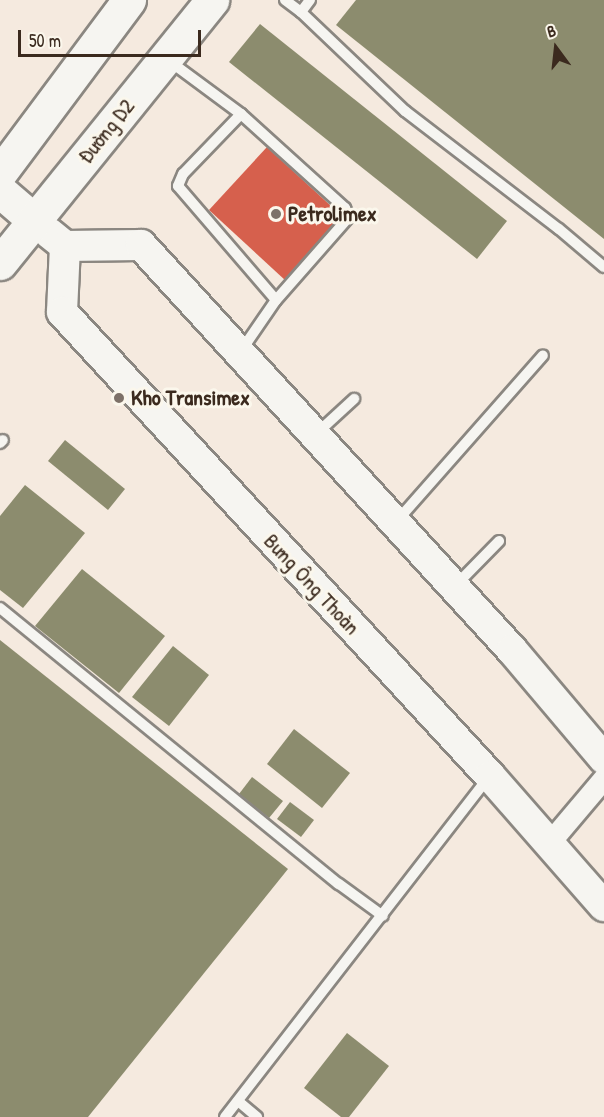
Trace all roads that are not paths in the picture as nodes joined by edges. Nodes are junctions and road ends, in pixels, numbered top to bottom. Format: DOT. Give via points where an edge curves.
graph roads {
  1 [pos="109,0"];
  2 [pos="129,0"];
  3 [pos="212,0"];
  4 [pos="285,0"];
  5 [pos="310,0"];
  6 [pos="301,12"];
  7 [pos="104,33"];
  8 [pos="165,58"];
  9 [pos="241,114"];
  10 [pos="0,173"];
  11 [pos="0,191"];
  12 [pos="35,221"];
  13 [pos="65,246"];
  14 [pos="0,263"];
  15 [pos="604,267"];
  16 [pos="276,300"];
  17 [pos="240,351"];
  18 [pos="543,355"];
  19 [pos="354,399"];
  20 [pos="316,434"];
  21 [pos="396,522"];
  22 [pos="499,541"];
  23 [pos="455,586"];
  24 [pos="0,608"];
  25 [pos="604,759"];
  26 [pos="490,776"];
  27 [pos="604,778"];
  28 [pos="549,843"];
  29 [pos="604,906"];
  30 [pos="383,916"];
  31 [pos="238,1101"];
  32 [pos="225,1117"];
  33 [pos="257,1117"];
  1 -- 7 [label="main road" via="103,8"];
  2 -- 7 [label="main road"];
  3 -- 8 [label="main road, Đường D2"];
  4 -- 6 [label="lane"];
  5 -- 6 [label="lane"];
  6 -- 15 [label="lane" via="405,111"];
  7 -- 10 [label="main road"];
  8 -- 9 [label="lane"];
  8 -- 12 [label="main road, Đường D2"];
  9 -- 16 [label="lane" via="183,174 178,186"];
  9 -- 16 [label="lane" via="345,208 349,217"];
  11 -- 12 [label="main road"];
  12 -- 13 [label="street"];
  12 -- 14 [label="main road, Đường D2"];
  13 -- 17 [label="street" via="141,245"];
  13 -- 26 [label="street, Bưng Ông Thoàn" via="62,312"];
  16 -- 17 [label="lane"];
  17 -- 20 [label="street"];
  18 -- 21 [label="lane"];
  19 -- 20 [label="lane"];
  20 -- 21 [label="street"];
  21 -- 23 [label="street"];
  22 -- 23 [label="lane"];
  23 -- 25 [label="street"];
  24 -- 30 [label="lane"];
  26 -- 28 [label="street, Bưng Ông Thoàn"];
  26 -- 30 [label="lane"];
  27 -- 28 [label="street"];
  28 -- 29 [label="street, Bưng Ông Thoàn"];
  30 -- 31 [label="lane"];
  31 -- 32 [label="lane"];
  31 -- 33 [label="lane"];
}
